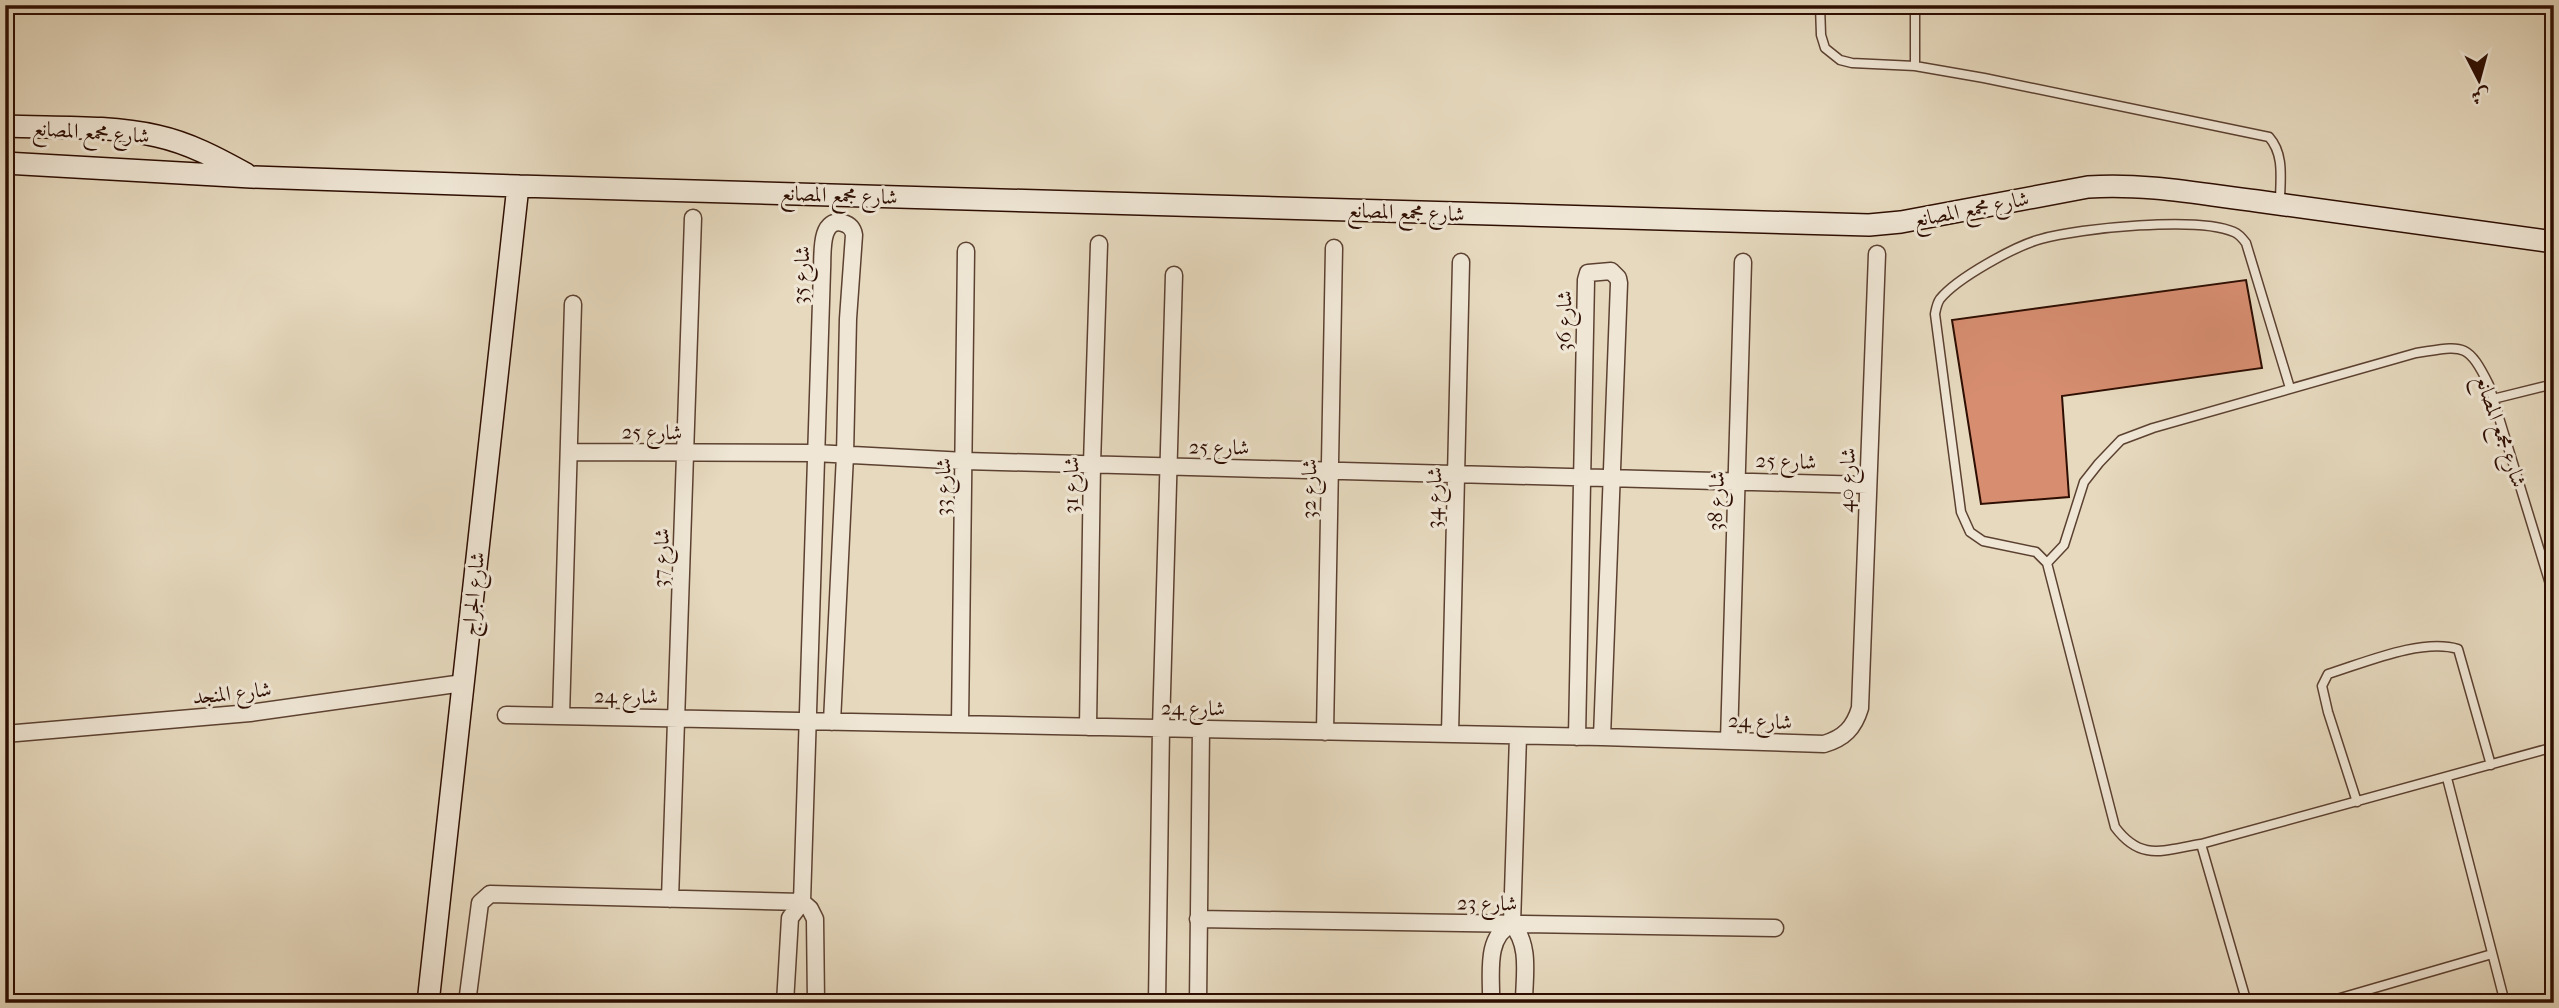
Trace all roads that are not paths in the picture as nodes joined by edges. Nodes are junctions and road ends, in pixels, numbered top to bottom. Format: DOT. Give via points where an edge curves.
graph roads {
  1 [pos="1819,5"];
  2 [pos="1915,5"];
  3 [pos="1915,66"];
  4 [pos="5,126"];
  5 [pos="5,163"];
  6 [pos="251,177"];
  7 [pos="518,186"];
  8 [pos="2280,204"];
  9 [pos="693,218"];
  10 [pos="2554,242"];
  11 [pos="1099,244"];
  12 [pos="1335,248"];
  13 [pos="966,251"];
  14 [pos="1877,254"];
  15 [pos="1461,262"];
  16 [pos="1743,262"];
  17 [pos="1174,275"];
  18 [pos="573,304"];
  19 [pos="2554,384"];
  20 [pos="2290,388"];
  21 [pos="2493,399"];
  22 [pos="569,452"];
  23 [pos="815,453"];
  24 [pos="685,454"];
  25 [pos="845,455"];
  26 [pos="965,461"];
  27 [pos="1092,464"];
  28 [pos="1168,466"];
  29 [pos="1330,470"];
  30 [pos="1456,474"];
  31 [pos="1583,477"];
  32 [pos="1611,478"];
  33 [pos="1737,481"];
  34 [pos="1868,485"];
  35 [pos="2047,564"];
  36 [pos="2554,597"];
  37 [pos="463,683"];
  38 [pos="1860,708"];
  39 [pos="506,715"];
  40 [pos="561,716"];
  41 [pos="677,719"];
  42 [pos="807,721"];
  43 [pos="832,722"];
  44 [pos="960,724"];
  45 [pos="1088,727"];
  46 [pos="1161,729"];
  47 [pos="1201,729"];
  48 [pos="1325,732"];
  49 [pos="5,734"];
  50 [pos="1450,734"];
  51 [pos="1518,736"];
  52 [pos="1577,737"];
  53 [pos="1602,737"];
  54 [pos="1728,741"];
  55 [pos="2554,747"];
  56 [pos="2491,765"];
  57 [pos="2447,778"];
  58 [pos="2357,802"];
  59 [pos="2201,844"];
  60 [pos="670,899"];
  61 [pos="802,902"];
  62 [pos="1198,919"];
  63 [pos="1513,924"];
  64 [pos="1775,928"];
  65 [pos="2492,954"];
  66 [pos="428,1003"];
  67 [pos="467,1003"];
  68 [pos="785,1003"];
  69 [pos="816,1003"];
  70 [pos="1157,1003"];
  71 [pos="1198,1003"];
  72 [pos="1490,1003"];
  73 [pos="1524,1003"];
  74 [pos="2247,1003"];
  75 [pos="2323,1003"];
  76 [pos="2505,1003"];
  1 -- 3 [label="lane" via="1825,48 1840,60"];
  2 -- 3 [label="lane"];
  3 -- 8 [label="lane" via="2269,137 2280,157"];
  4 -- 6 [label="street, شارع مجمع المصانع" via="158,136 204,152"];
  5 -- 6 [label="street, شارع مجمع المصانع"];
  6 -- 7 [label="street, شارع مجمع المصانع"];
  7 -- 8 [label="street, شارع مجمع المصانع" via="1869,225 2088,187 2140,186"];
  7 -- 37 [label="street, شارع الجراج"];
  8 -- 10 [label="street, شارع مجمع المصانع"];
  9 -- 24 [label="street, شارع 37"];
  11 -- 27 [label="street, شارع 31"];
  12 -- 29 [label="street, شارع 32"];
  13 -- 26 [label="street, شارع 33"];
  14 -- 34 [label="street, شارع 40"];
  15 -- 30 [label="street, شارع 34"];
  16 -- 33 [label="street, شارع 38"];
  17 -- 28 [label="street"];
  18 -- 22 [label="street"];
  19 -- 21 [label="lane"];
  20 -- 21 [label="lane, شارع مجمع المصانع" via="2416,353 2459,348 2474,356"];
  20 -- 35 [label="lane, شارع مجمع المصانع" via="2121,440 2084,482 2064,545"];
  20 -- 35 [label="lane" via="2246,243 2236,233 2212,226 2146,225 2040,239 2001,256 1950,290 1938,301 1935,314 1961,512 1970,532 1983,541 2036,552"];
  21 -- 36 [label="lane, شارع مجمع المصانع"];
  22 -- 24 [label="street, شارع 25"];
  22 -- 40 [label="street"];
  23 -- 24 [label="street, شارع 25"];
  23 -- 25 [label="street, شارع 25"];
  23 -- 25 [label="street, شارع 35" via="824,242 829,225 842,223 854,235"];
  23 -- 42 [label="street, شارع 35"];
  24 -- 41 [label="street, شارع 37"];
  25 -- 26 [label="street, شارع 25"];
  25 -- 43 [label="street, شارع 35"];
  26 -- 27 [label="street, شارع 25"];
  26 -- 44 [label="street, شارع 33"];
  27 -- 28 [label="street, شارع 25"];
  27 -- 45 [label="street, شارع 31"];
  28 -- 29 [label="street, شارع 25"];
  28 -- 46 [label="street"];
  29 -- 30 [label="street, شارع 25"];
  29 -- 48 [label="street, شارع 32"];
  30 -- 31 [label="street, شارع 25"];
  30 -- 50 [label="street, شارع 34"];
  31 -- 32 [label="street, شارع 25"];
  31 -- 32 [label="street, شارع 36" via="1586,280 1591,271 1611,271 1619,283"];
  31 -- 52 [label="street, شارع 36"];
  32 -- 33 [label="street, شارع 25"];
  32 -- 53 [label="street, شارع 36"];
  33 -- 34 [label="street, شارع 25"];
  33 -- 54 [label="street, شارع 38"];
  34 -- 38 [label="street, شارع 40"];
  35 -- 59 [label="lane" via="2115,827 2139,850"];
  37 -- 49 [label="street, شارع المنجد" via="250,713"];
  37 -- 66 [label="street, شارع الجراج"];
  38 -- 54 [label="street, شارع 24" via="1848,732 1824,744"];
  39 -- 40 [label="street, شارع 24"];
  40 -- 41 [label="street, شارع 24"];
  41 -- 42 [label="street, شارع 24"];
  41 -- 60 [label="street, شارع 37"];
  42 -- 43 [label="street, شارع 24"];
  42 -- 61 [label="street, شارع 35"];
  43 -- 44 [label="street, شارع 24"];
  44 -- 45 [label="street, شارع 24"];
  45 -- 46 [label="street, شارع 24"];
  46 -- 47 [label="street, شارع 24"];
  46 -- 70 [label="street"];
  47 -- 48 [label="street, شارع 24"];
  47 -- 62 [label="street"];
  48 -- 50 [label="street, شارع 24"];
  50 -- 51 [label="street, شارع 24"];
  51 -- 52 [label="street, شارع 24"];
  51 -- 63 [label="street"];
  52 -- 53 [label="street, شارع 24"];
  53 -- 54 [label="street, شارع 24"];
  55 -- 56 [label="lane"];
  56 -- 57 [label="lane"];
  56 -- 58 [label="lane" via="2458,649 2405,650 2328,674 2322,686"];
  57 -- 58 [label="lane"];
  57 -- 65 [label="lane"];
  58 -- 59 [label="lane"];
  59 -- 74 [label="lane"];
  60 -- 61 [label="street"];
  60 -- 67 [label="street" via="484,897"];
  61 -- 68 [label="street" via="790,918"];
  61 -- 69 [label="street" via="815,919"];
  62 -- 63 [label="street, شارع 23"];
  62 -- 71 [label="street"];
  63 -- 64 [label="street, شارع 23"];
  63 -- 72 [label="street" via="1496,935 1493,945"];
  63 -- 73 [label="street" via="1524,944"];
  65 -- 75 [label="lane"];
  65 -- 76 [label="lane"];
}
